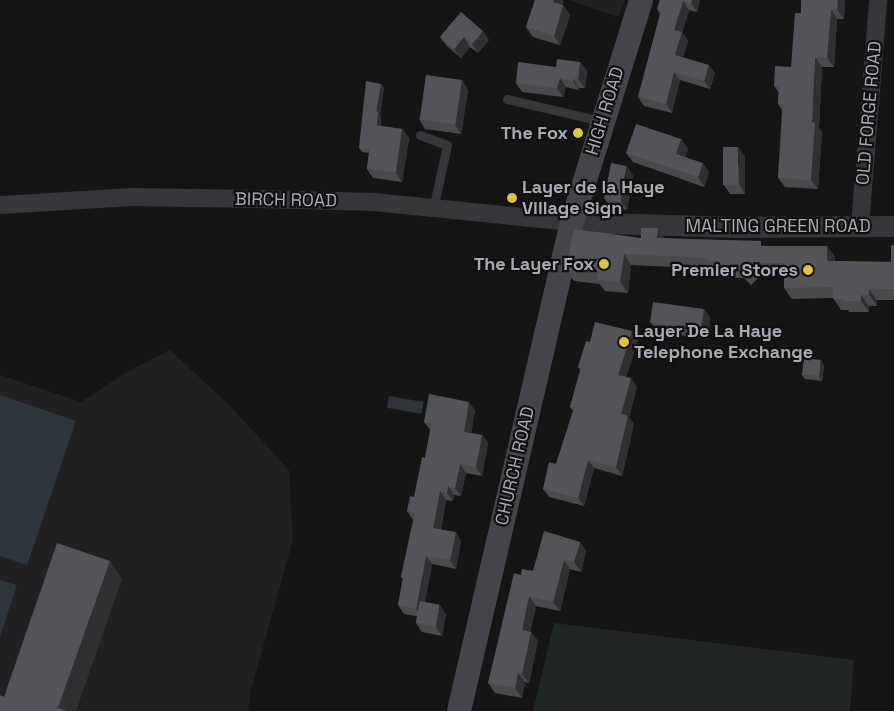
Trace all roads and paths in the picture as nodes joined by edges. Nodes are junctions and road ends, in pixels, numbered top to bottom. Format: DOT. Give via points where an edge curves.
graph roads {
  1 [pos="640,0"];
  2 [pos="878,0"];
  3 [pos="507,99"];
  4 [pos="601,121"];
  5 [pos="420,135"];
  6 [pos="0,205"];
  7 [pos="433,209"];
  8 [pos="572,222"];
  9 [pos="860,226"];
  10 [pos="894,226"];
  11 [pos="459,711"];
  1 -- 4 [label="main road, HIGH ROAD"];
  2 -- 9 [label="street, OLD FORGE ROAD"];
  3 -- 4 [label="lane"];
  4 -- 8 [label="main road, HIGH ROAD"];
  5 -- 7 [label="lane" via="447,145"];
  6 -- 7 [label="street, BIRCH ROAD" via="132,197 374,202"];
  7 -- 8 [label="street, BIRCH ROAD"];
  8 -- 9 [label="street, MALTING GREEN ROAD" via="736,227"];
  8 -- 11 [label="main road, CHURCH ROAD"];
  9 -- 10 [label="street, MALTING GREEN ROAD"];
}
